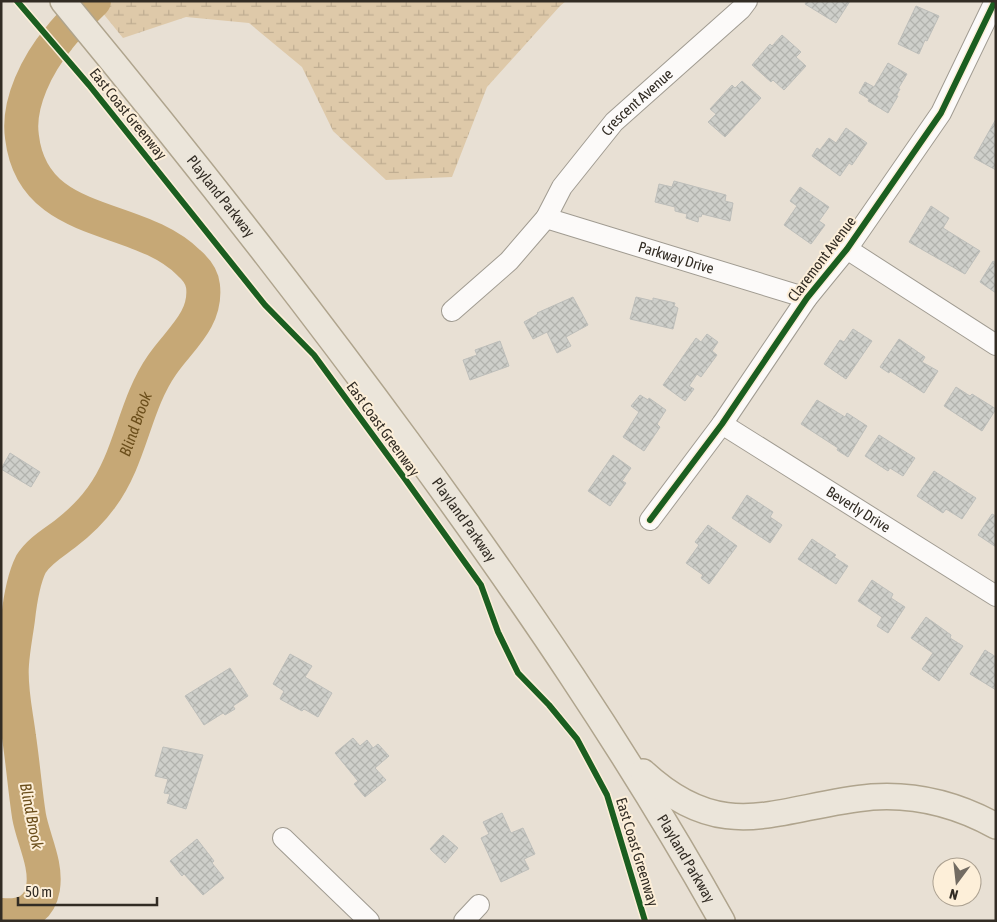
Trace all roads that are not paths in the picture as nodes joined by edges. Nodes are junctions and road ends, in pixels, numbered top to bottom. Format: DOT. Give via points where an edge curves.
graph roads {
  1 [pos="63,1"];
  2 [pos="747,1"];
  3 [pos="995,1"];
  4 [pos="546,218"];
  5 [pos="847,249"];
  6 [pos="806,298"];
  7 [pos="452,311"];
  8 [pos="996,346"];
  9 [pos="722,424"];
  10 [pos="650,520"];
  11 [pos="996,596"];
  12 [pos="621,751"];
  13 [pos="996,826"];
  14 [pos="283,838"];
  15 [pos="479,905"];
  16 [pos="369,921"];
  17 [pos="464,921"];
  18 [pos="722,921"];
  1 -- 12 [label="main road, Playland Parkway" via="228,204 361,378 550,642"];
  2 -- 4 [label="street, Crescent Avenue" via="614,122 562,187"];
  3 -- 5 [label="street, Claremont Avenue" via="941,113"];
  4 -- 6 [label="street, Parkway Drive"];
  4 -- 7 [label="street, Crescent Avenue" via="509,261"];
  5 -- 6 [label="street, Claremont Avenue"];
  5 -- 8 [label="street"];
  6 -- 9 [label="street, Claremont Avenue"];
  9 -- 10 [label="street, Claremont Avenue"];
  9 -- 11 [label="street, Beverly Drive"];
  12 -- 13 [label="main road" via="665,792 706,812 727,816 771,815 851,800 893,796 960,809"];
  12 -- 18 [label="main road, Playland Parkway"];
  14 -- 16 [label="street"];
  15 -- 17 [label="street"];
}
